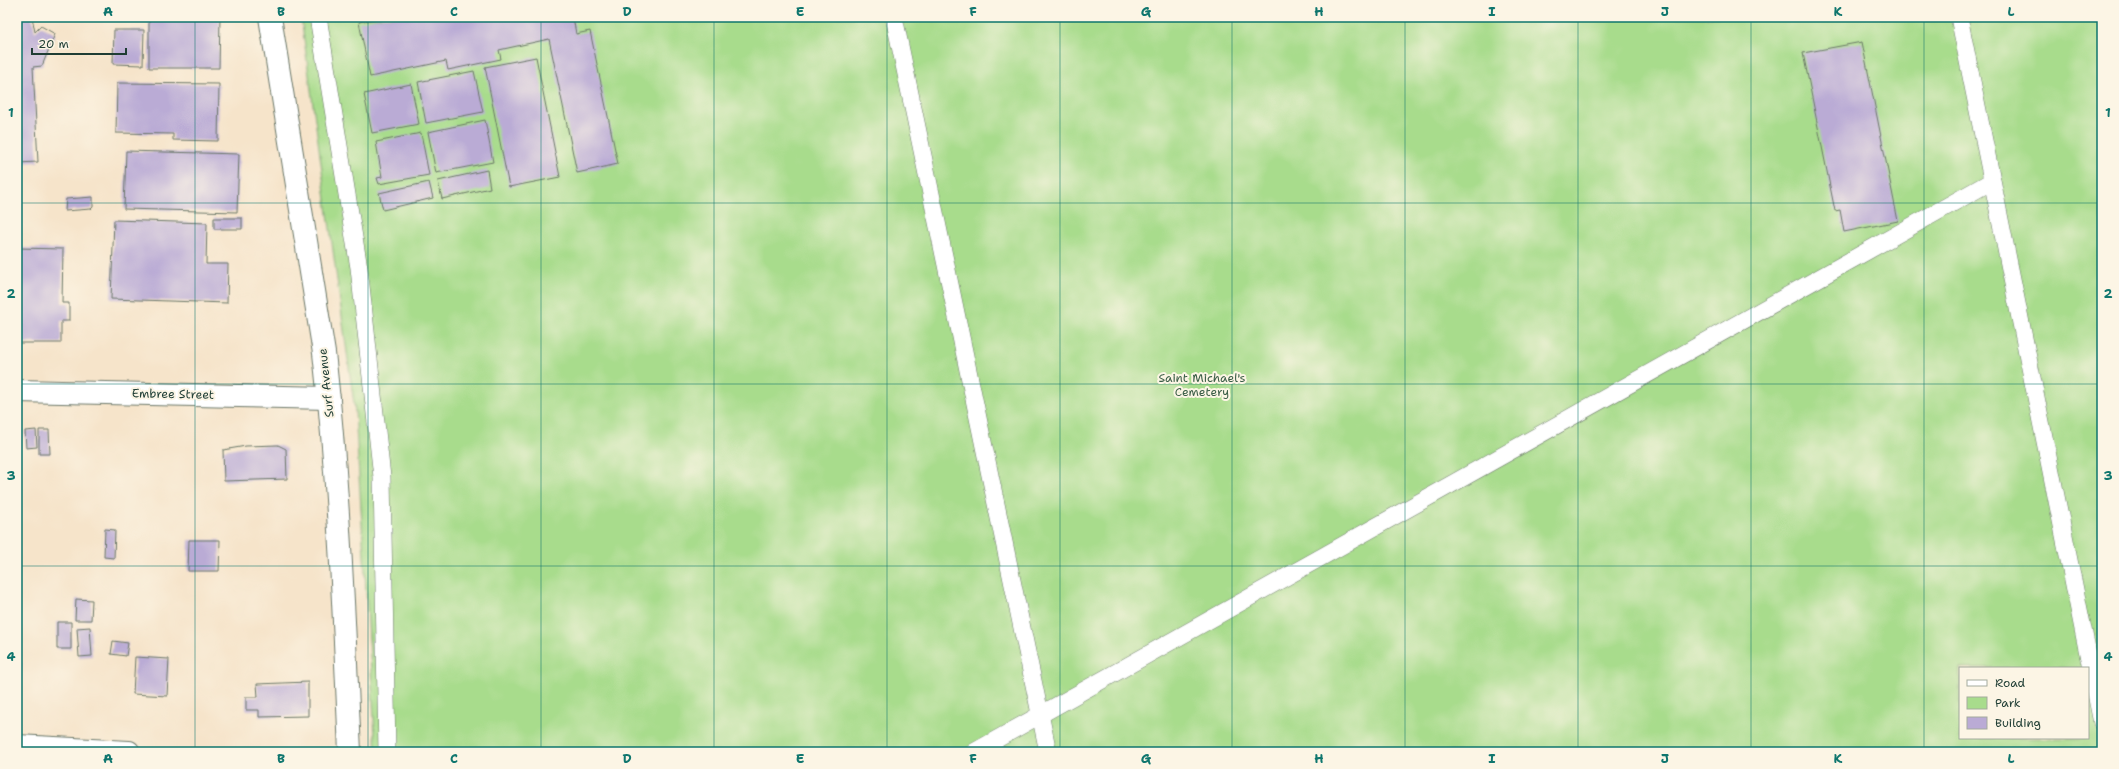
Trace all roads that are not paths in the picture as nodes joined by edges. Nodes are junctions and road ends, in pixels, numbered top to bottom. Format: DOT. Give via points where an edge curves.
graph roads {
  1 [pos="270,17"];
  2 [pos="318,17"];
  3 [pos="894,17"];
  4 [pos="1959,17"];
  5 [pos="1992,181"];
  6 [pos="17,391"];
  7 [pos="329,398"];
  8 [pos="1041,716"];
  9 [pos="2102,724"];
  10 [pos="17,746"];
  11 [pos="129,752"];
  12 [pos="350,752"];
  13 [pos="387,752"];
  14 [pos="974,752"];
  15 [pos="1048,752"];
  1 -- 7 [label="street, Surf Avenue"];
  2 -- 13 [label="lane" via="359,268 382,477"];
  3 -- 8 [label="lane"];
  4 -- 5 [label="lane"];
  5 -- 8 [label="lane"];
  5 -- 9 [label="lane"];
  6 -- 7 [label="street, Embree Street"];
  7 -- 12 [label="street, Surf Avenue" via="343,596"];
  8 -- 14 [label="lane"];
  8 -- 15 [label="lane"];
  10 -- 11 [label="street"];
}
